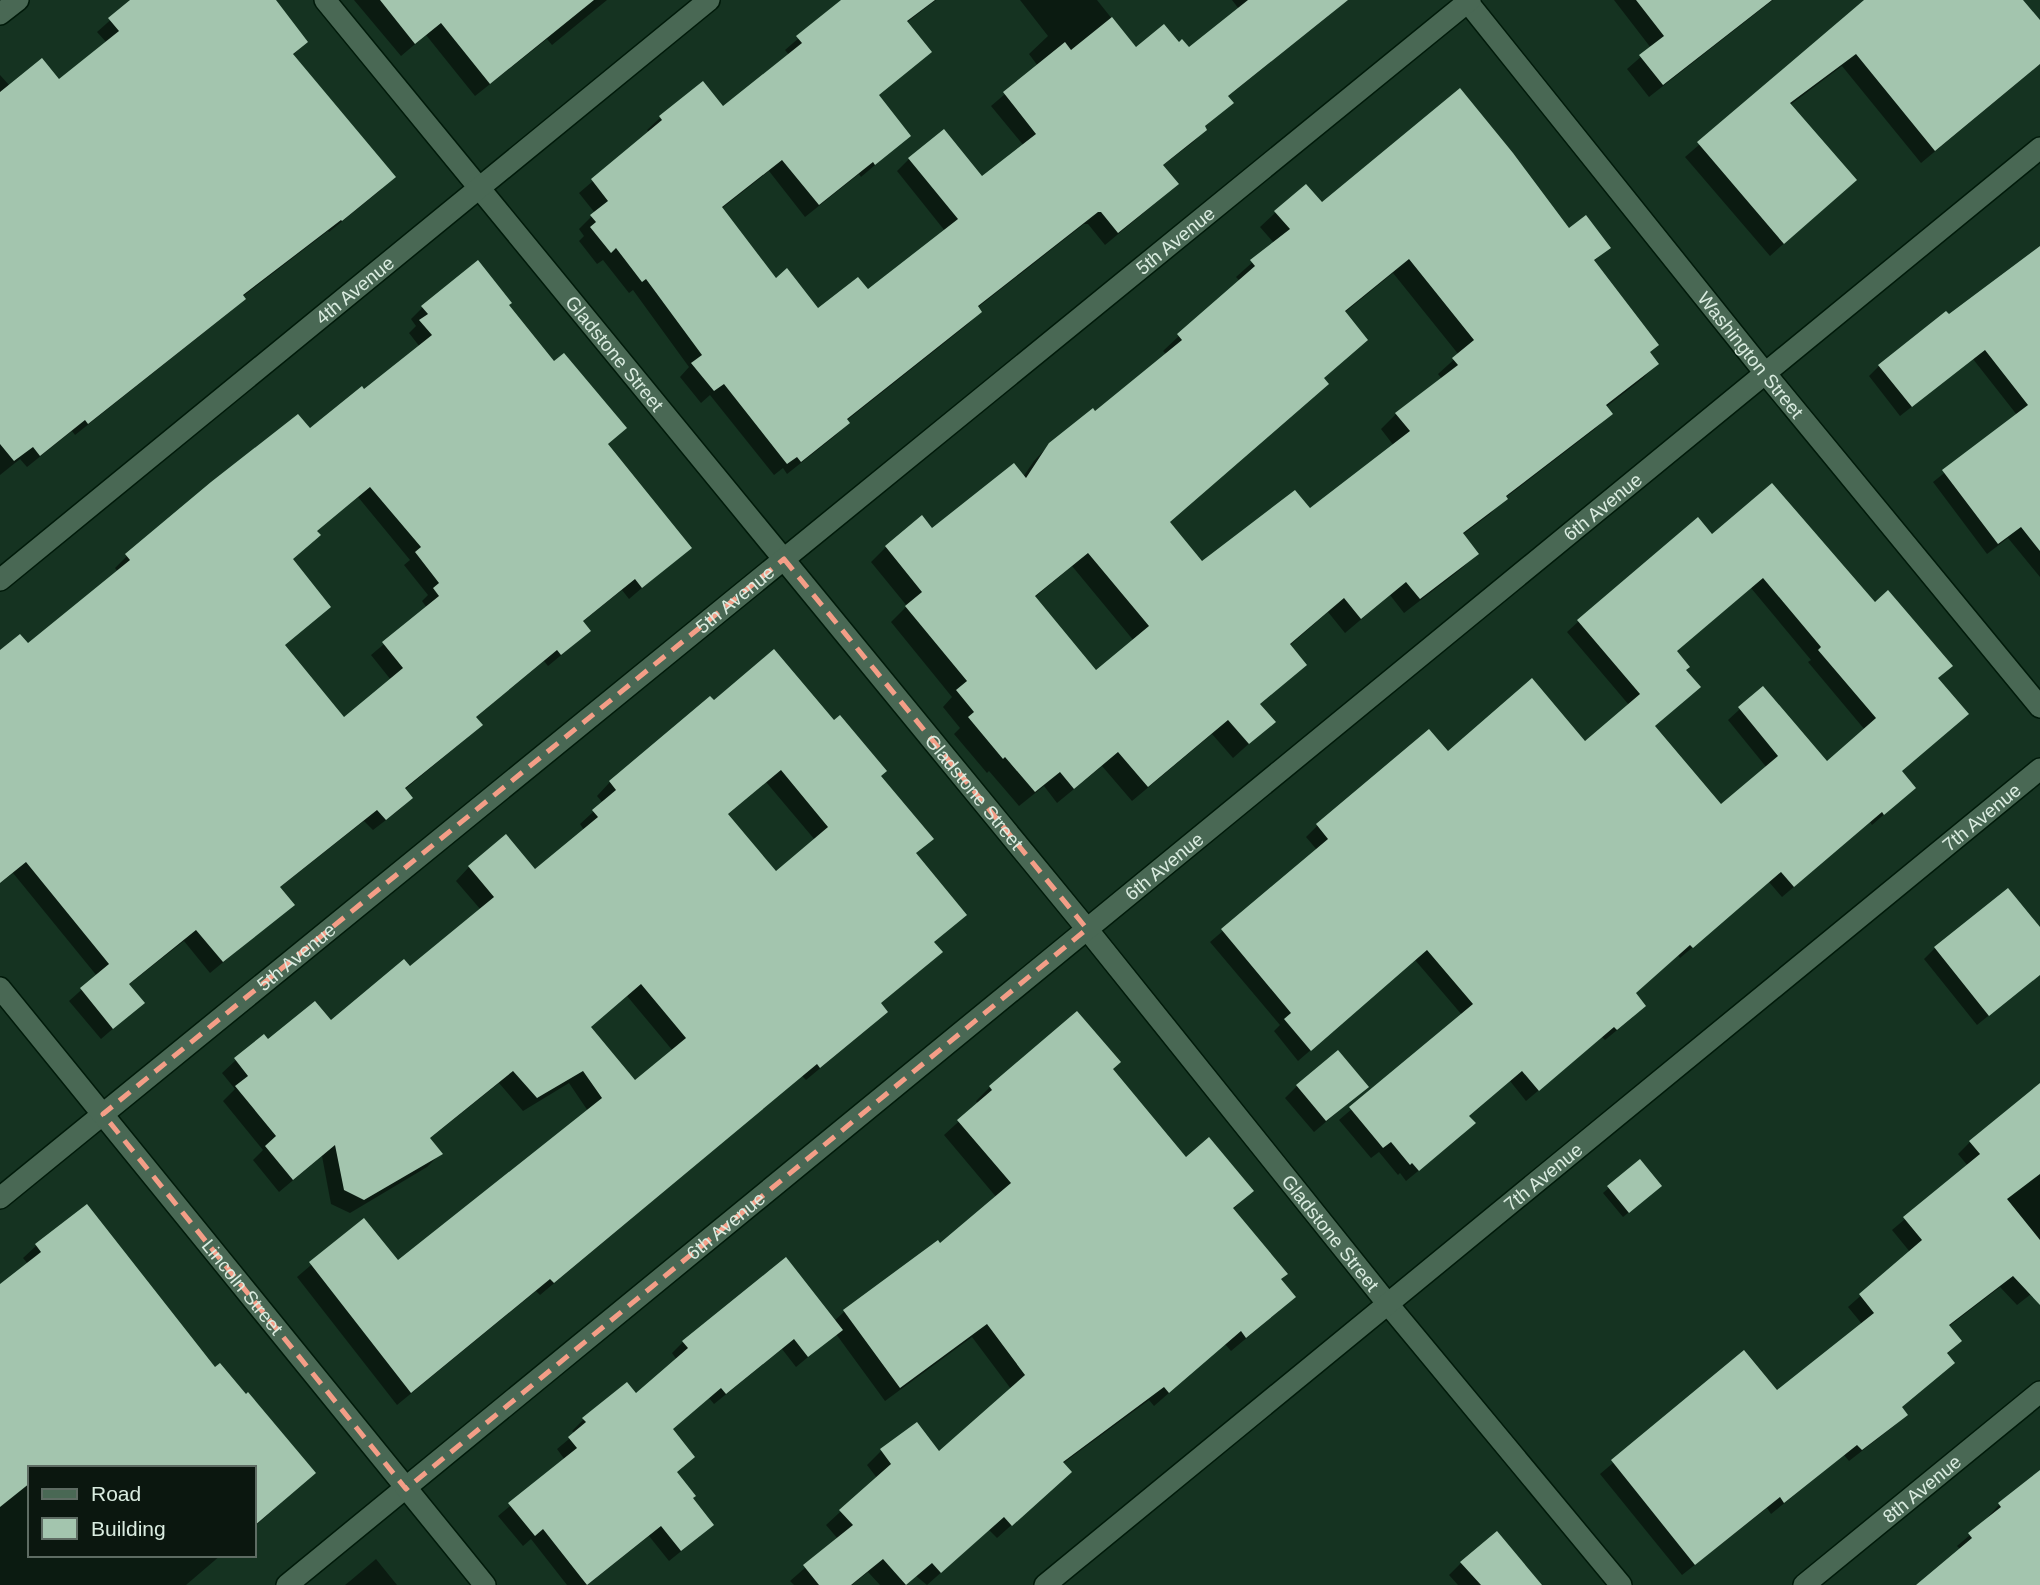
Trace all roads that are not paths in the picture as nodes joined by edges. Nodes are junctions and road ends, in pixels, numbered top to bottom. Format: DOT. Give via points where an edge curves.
graph roads {
  1 [pos="18,0"];
  2 [pos="325,0"];
  3 [pos="709,0"];
  4 [pos="1468,1"];
  5 [pos="0,14"];
  6 [pos="2040,148"];
  7 [pos="479,188"];
  8 [pos="1765,373"];
  9 [pos="784,559"];
  10 [pos="0,580"];
  11 [pos="2040,707"];
  12 [pos="2040,769"];
  13 [pos="1087,929"];
  14 [pos="0,988"];
  15 [pos="103,1114"];
  16 [pos="0,1198"];
  17 [pos="1387,1303"];
  18 [pos="2040,1392"];
  19 [pos="406,1489"];
  20 [pos="287,1585"];
  21 [pos="485,1585"];
  22 [pos="1045,1585"];
  23 [pos="1621,1585"];
  24 [pos="1804,1585"];
  1 -- 5 [label="street"];
  2 -- 7 [label="street, Gladstone Street"];
  3 -- 7 [label="street, 4th Avenue"];
  4 -- 8 [label="street, Washington Street"];
  4 -- 9 [label="street, 5th Avenue"];
  6 -- 8 [label="street, 6th Avenue"];
  7 -- 9 [label="street, Gladstone Street"];
  7 -- 10 [label="street, 4th Avenue"];
  8 -- 11 [label="street, Washington Street"];
  8 -- 13 [label="street, 6th Avenue"];
  9 -- 13 [label="street, Gladstone Street"];
  9 -- 15 [label="street, 5th Avenue"];
  12 -- 17 [label="street, 7th Avenue"];
  13 -- 17 [label="street, Gladstone Street"];
  13 -- 19 [label="street, 6th Avenue"];
  14 -- 15 [label="street, Lincoln Street"];
  15 -- 16 [label="street, 5th Avenue"];
  15 -- 19 [label="street, Lincoln Street"];
  17 -- 22 [label="street, 7th Avenue"];
  17 -- 23 [label="street, Gladstone Street"];
  18 -- 24 [label="street, 8th Avenue"];
  19 -- 20 [label="street, 6th Avenue"];
  19 -- 21 [label="street, Lincoln Street"];
}
